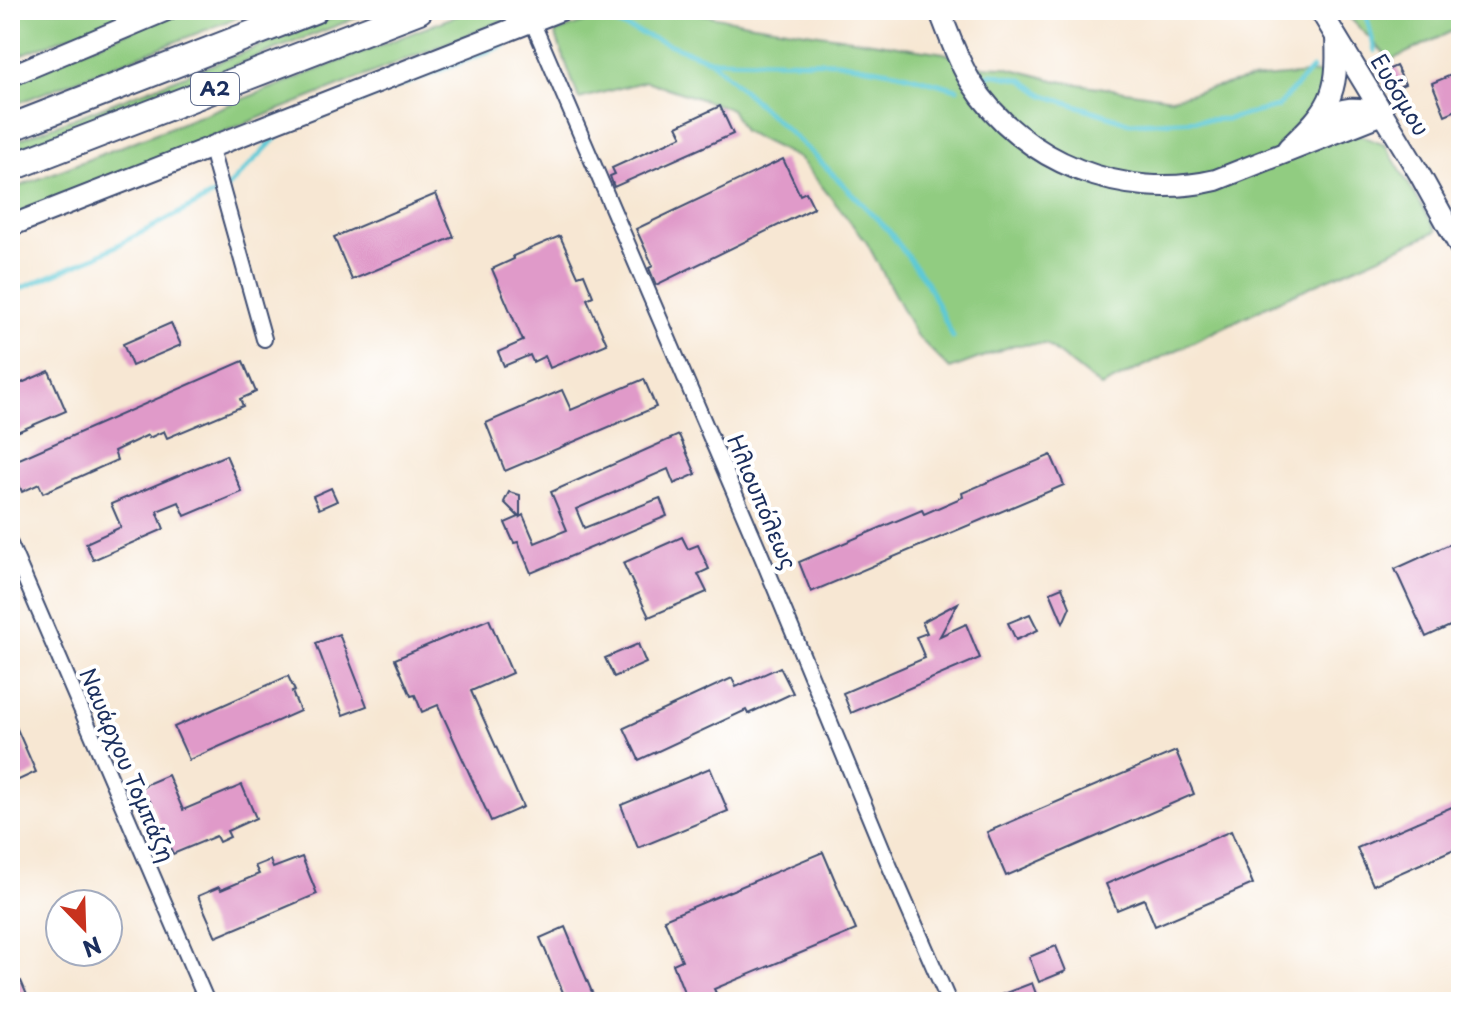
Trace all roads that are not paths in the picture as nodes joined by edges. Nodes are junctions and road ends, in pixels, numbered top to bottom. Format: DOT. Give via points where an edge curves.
graph roads {
  1 [pos="167,10"];
  2 [pos="314,10"];
  3 [pos="419,10"];
  4 [pos="561,10"];
  5 [pos="939,10"];
  6 [pos="1320,10"];
  7 [pos="532,21"];
  8 [pos="1336,36"];
  9 [pos="10,76"];
  10 [pos="1383,114"];
  11 [pos="1315,122"];
  12 [pos="10,128"];
  13 [pos="210,146"];
  14 [pos="1282,154"];
  15 [pos="10,168"];
  16 [pos="10,226"];
  17 [pos="1461,249"];
  18 [pos="264,339"];
  19 [pos="10,544"];
  20 [pos="207,1002"];
  21 [pos="949,1002"];
  1 -- 9 [label="street"];
  2 -- 12 [label="highway, Α2"];
  3 -- 15 [label="highway, Α2"];
  4 -- 7 [label="street"];
  5 -- 14 [label="street" via="971,82 989,106 1037,148 1074,169 1106,180 1164,188 1216,180"];
  6 -- 8 [label="street, Ευόσμου"];
  7 -- 13 [label="street"];
  7 -- 21 [label="street, Ηλιουπόλεως"];
  8 -- 10 [label="street, Ευόσμου"];
  8 -- 11 [label="street" via="1336,84"];
  10 -- 11 [label="street" via="1344,108"];
  10 -- 14 [label="street"];
  10 -- 17 [label="street, Ευόσμου"];
  11 -- 14 [label="street"];
  13 -- 16 [label="street"];
  13 -- 18 [label="street"];
  19 -- 20 [label="street, Ναυάρχου Τομπάζη"];
}
